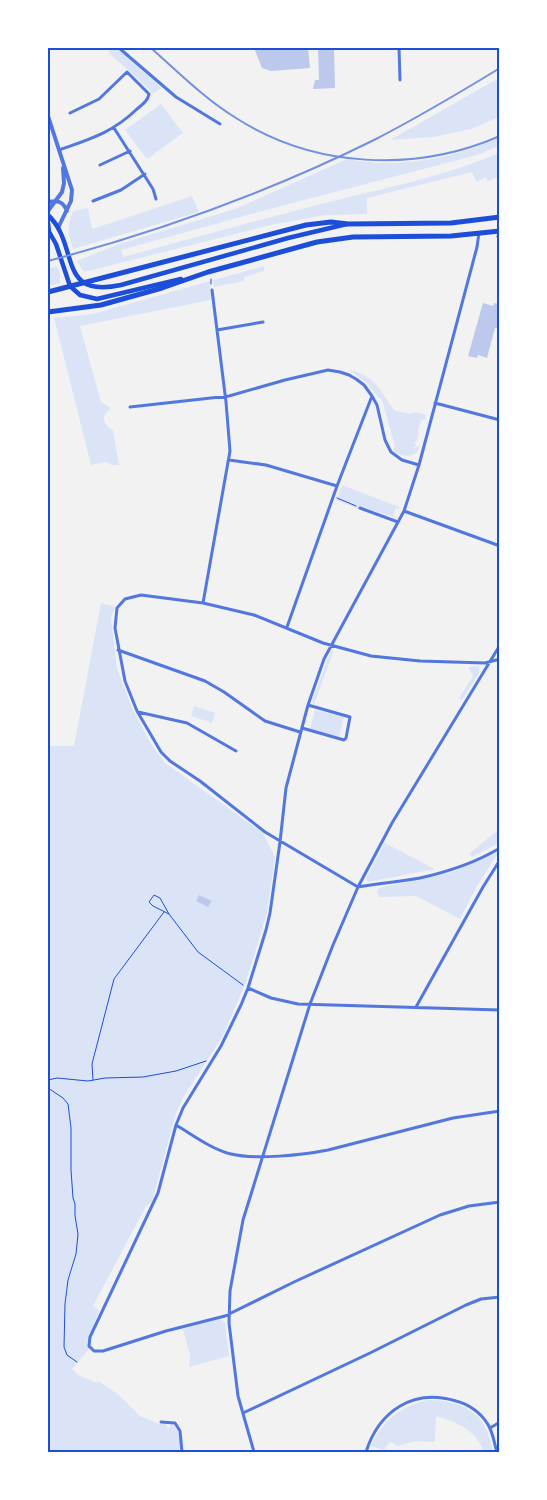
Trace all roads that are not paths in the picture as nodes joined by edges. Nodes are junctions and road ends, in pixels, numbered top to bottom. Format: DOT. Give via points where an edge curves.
graph roads {
  1 [pos="119,48"];
  2 [pos="399,48"];
  3 [pos="400,80"];
  4 [pos="70,114"];
  5 [pos="48,116"];
  6 [pos="220,124"];
  7 [pos="114,128"];
  8 [pos="58,150"];
  9 [pos="130,151"];
  10 [pos="100,165"];
  11 [pos="63,166"];
  12 [pos="145,174"];
  13 [pos="156,199"];
  14 [pos="56,200"];
  15 [pos="92,201"];
  16 [pos="48,202"];
  17 [pos="48,211"];
  18 [pos="67,211"];
  19 [pos="48,215"];
  20 [pos="500,217"];
  21 [pos="48,223"];
  22 [pos="348,224"];
  23 [pos="58,228"];
  24 [pos="500,230"];
  25 [pos="48,231"];
  26 [pos="479,233"];
  27 [pos="190,277"];
  28 [pos="212,290"];
  29 [pos="49,291"];
  30 [pos="48,312"];
  31 [pos="263,322"];
  32 [pos="217,330"];
  33 [pos="225,396"];
  34 [pos="372,396"];
  35 [pos="435,404"];
  36 [pos="130,407"];
  37 [pos="500,420"];
  38 [pos="229,460"];
  39 [pos="419,465"];
  40 [pos="337,486"];
  41 [pos="360,508"];
  42 [pos="404,511"];
  43 [pos="398,522"];
  44 [pos="500,546"];
  45 [pos="203,603"];
  46 [pos="287,627"];
  47 [pos="500,644"];
  48 [pos="331,645"];
  49 [pos="118,650"];
  50 [pos="500,659"];
  51 [pos="489,662"];
  52 [pos="308,705"];
  53 [pos="137,711"];
  54 [pos="302,728"];
  55 [pos="300,732"];
  56 [pos="236,751"];
  57 [pos="280,842"];
  58 [pos="500,848"];
  59 [pos="500,860"];
  60 [pos="358,887"];
  61 [pos="248,988"];
  62 [pos="310,1004"];
  63 [pos="416,1007"];
  64 [pos="500,1010"];
  65 [pos="500,1110"];
  66 [pos="176,1125"];
  67 [pos="263,1156"];
  68 [pos="500,1202"];
  69 [pos="500,1297"];
  70 [pos="229,1313"];
  71 [pos="243,1413"];
  72 [pos="162,1422"];
  73 [pos="500,1422"];
  74 [pos="490,1428"];
  75 [pos="182,1452"];
  76 [pos="254,1452"];
  77 [pos="366,1452"];
  78 [pos="497,1452"];
  1 -- 6 [label="street" via="176,97"];
  2 -- 3 [label="street"];
  4 -- 7 [label="street" via="100,98 127,72 149,97"];
  5 -- 8 [label="street"];
  7 -- 8 [label="street"];
  7 -- 9 [label="street"];
  8 -- 11 [label="street"];
  9 -- 10 [label="street"];
  9 -- 12 [label="street"];
  11 -- 14 [label="street" via="64,188"];
  11 -- 18 [label="street" via="72,190"];
  12 -- 13 [label="street"];
  12 -- 15 [label="street" via="121,190"];
  14 -- 16 [label="street"];
  14 -- 17 [label="street"];
  14 -- 18 [label="street" via="63,203"];
  18 -- 23 [label="street"];
  19 -- 23 [label="main road"];
  20 -- 22 [label="main road" via="451,222"];
  21 -- 25 [label="main road"];
  22 -- 23 [label="main road" via="109,287 95,287 79,278 72,268"];
  22 -- 29 [label="main road" via="331,222 287,229"];
  24 -- 26 [label="main road"];
  25 -- 27 [label="main road" via="56,244 70,286 87,298 97,299"];
  26 -- 27 [label="main road" via="336,239"];
  26 -- 35 [label="street"];
  27 -- 30 [label="main road" via="101,305"];
  28 -- 32 [label="street"];
  31 -- 32 [label="street"];
  32 -- 33 [label="street"];
  33 -- 34 [label="street" via="328,370 349,374"];
  33 -- 36 [label="street"];
  33 -- 38 [label="street"];
  34 -- 39 [label="street" via="391,452 402,460"];
  34 -- 40 [label="street"];
  35 -- 37 [label="street"];
  35 -- 39 [label="street"];
  38 -- 40 [label="street" via="266,465"];
  38 -- 45 [label="street"];
  39 -- 42 [label="street"];
  40 -- 46 [label="street"];
  41 -- 43 [label="street"];
  42 -- 43 [label="street"];
  42 -- 44 [label="street"];
  43 -- 48 [label="street"];
  45 -- 46 [label="street"];
  45 -- 49 [label="street" via="141,595 125,599 117,608"];
  46 -- 48 [label="street"];
  47 -- 51 [label="street"];
  48 -- 51 [label="street" via="397,659"];
  48 -- 52 [label="street"];
  49 -- 53 [label="street" via="124,681"];
  49 -- 55 [label="street" via="206,681 265,721"];
  50 -- 51 [label="street"];
  51 -- 60 [label="street" via="392,823"];
  52 -- 54 [label="street"];
  52 -- 54 [label="street" via="350,717 348,730 344,740"];
  53 -- 56 [label="street" via="186,723"];
  53 -- 57 [label="street" via="170,761"];
  54 -- 55 [label="street"];
  55 -- 57 [label="street" via="286,788"];
  57 -- 60 [label="street"];
  57 -- 61 [label="street" via="266,930"];
  58 -- 60 [label="street" via="454,869"];
  59 -- 63 [label="street"];
  60 -- 62 [label="street"];
  61 -- 62 [label="street" via="277,1000"];
  61 -- 66 [label="street"];
  62 -- 63 [label="street"];
  62 -- 67 [label="street"];
  63 -- 64 [label="street"];
  65 -- 67 [label="street" via="453,1118 328,1150"];
  66 -- 67 [label="street" via="220,1151"];
  66 -- 70 [label="street" via="158,1193 88,1341 90,1348 104,1351"];
  67 -- 70 [label="street" via="243,1220"];
  68 -- 70 [label="street" via="469,1206 440,1215"];
  69 -- 71 [label="street" via="466,1304"];
  70 -- 71 [label="street" via="235,1378"];
  71 -- 76 [label="street"];
  72 -- 75 [label="street" via="175,1423 180,1431"];
  73 -- 74 [label="street"];
  74 -- 77 [label="street" via="476,1412 461,1402 420,1398 400,1406 384,1419 373,1432"];
  74 -- 78 [label="street"];
}
